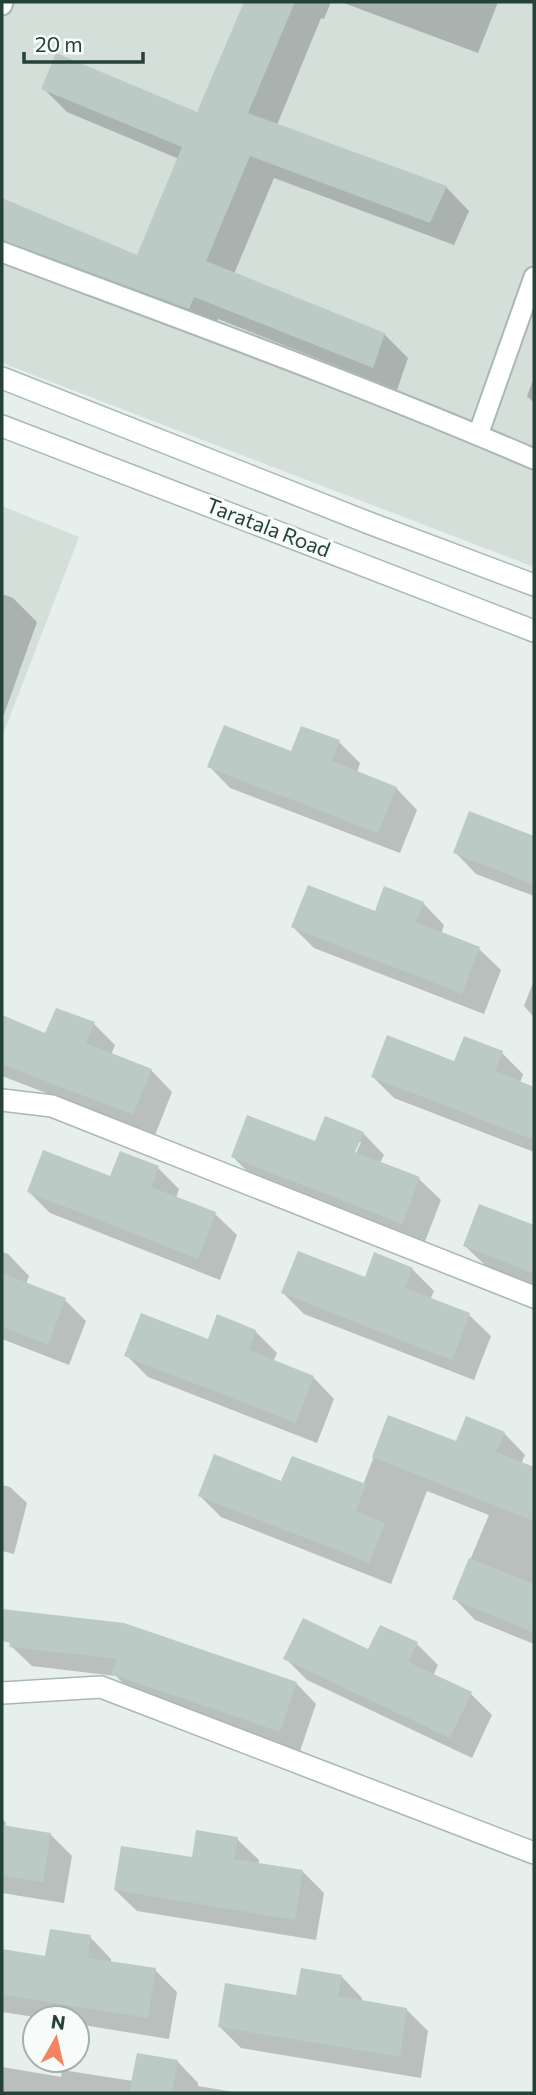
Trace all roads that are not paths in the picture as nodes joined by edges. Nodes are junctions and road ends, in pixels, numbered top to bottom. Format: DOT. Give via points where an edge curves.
graph roads {
  1 [pos="2,252"];
  2 [pos="534,277"];
  3 [pos="2,378"];
  4 [pos="2,426"];
  5 [pos="478,435"];
  6 [pos="534,459"];
  7 [pos="534,585"];
  8 [pos="534,631"];
  9 [pos="2,1100"];
  10 [pos="534,1297"];
  11 [pos="2,1693"];
  12 [pos="534,1853"];
  1 -- 5 [label="lane"];
  2 -- 5 [label="lane"];
  3 -- 7 [label="main road"];
  4 -- 8 [label="main road, Taratala Road"];
  5 -- 6 [label="lane"];
  9 -- 10 [label="main road" via="52,1106"];
  11 -- 12 [label="main road" via="101,1687"];
}
